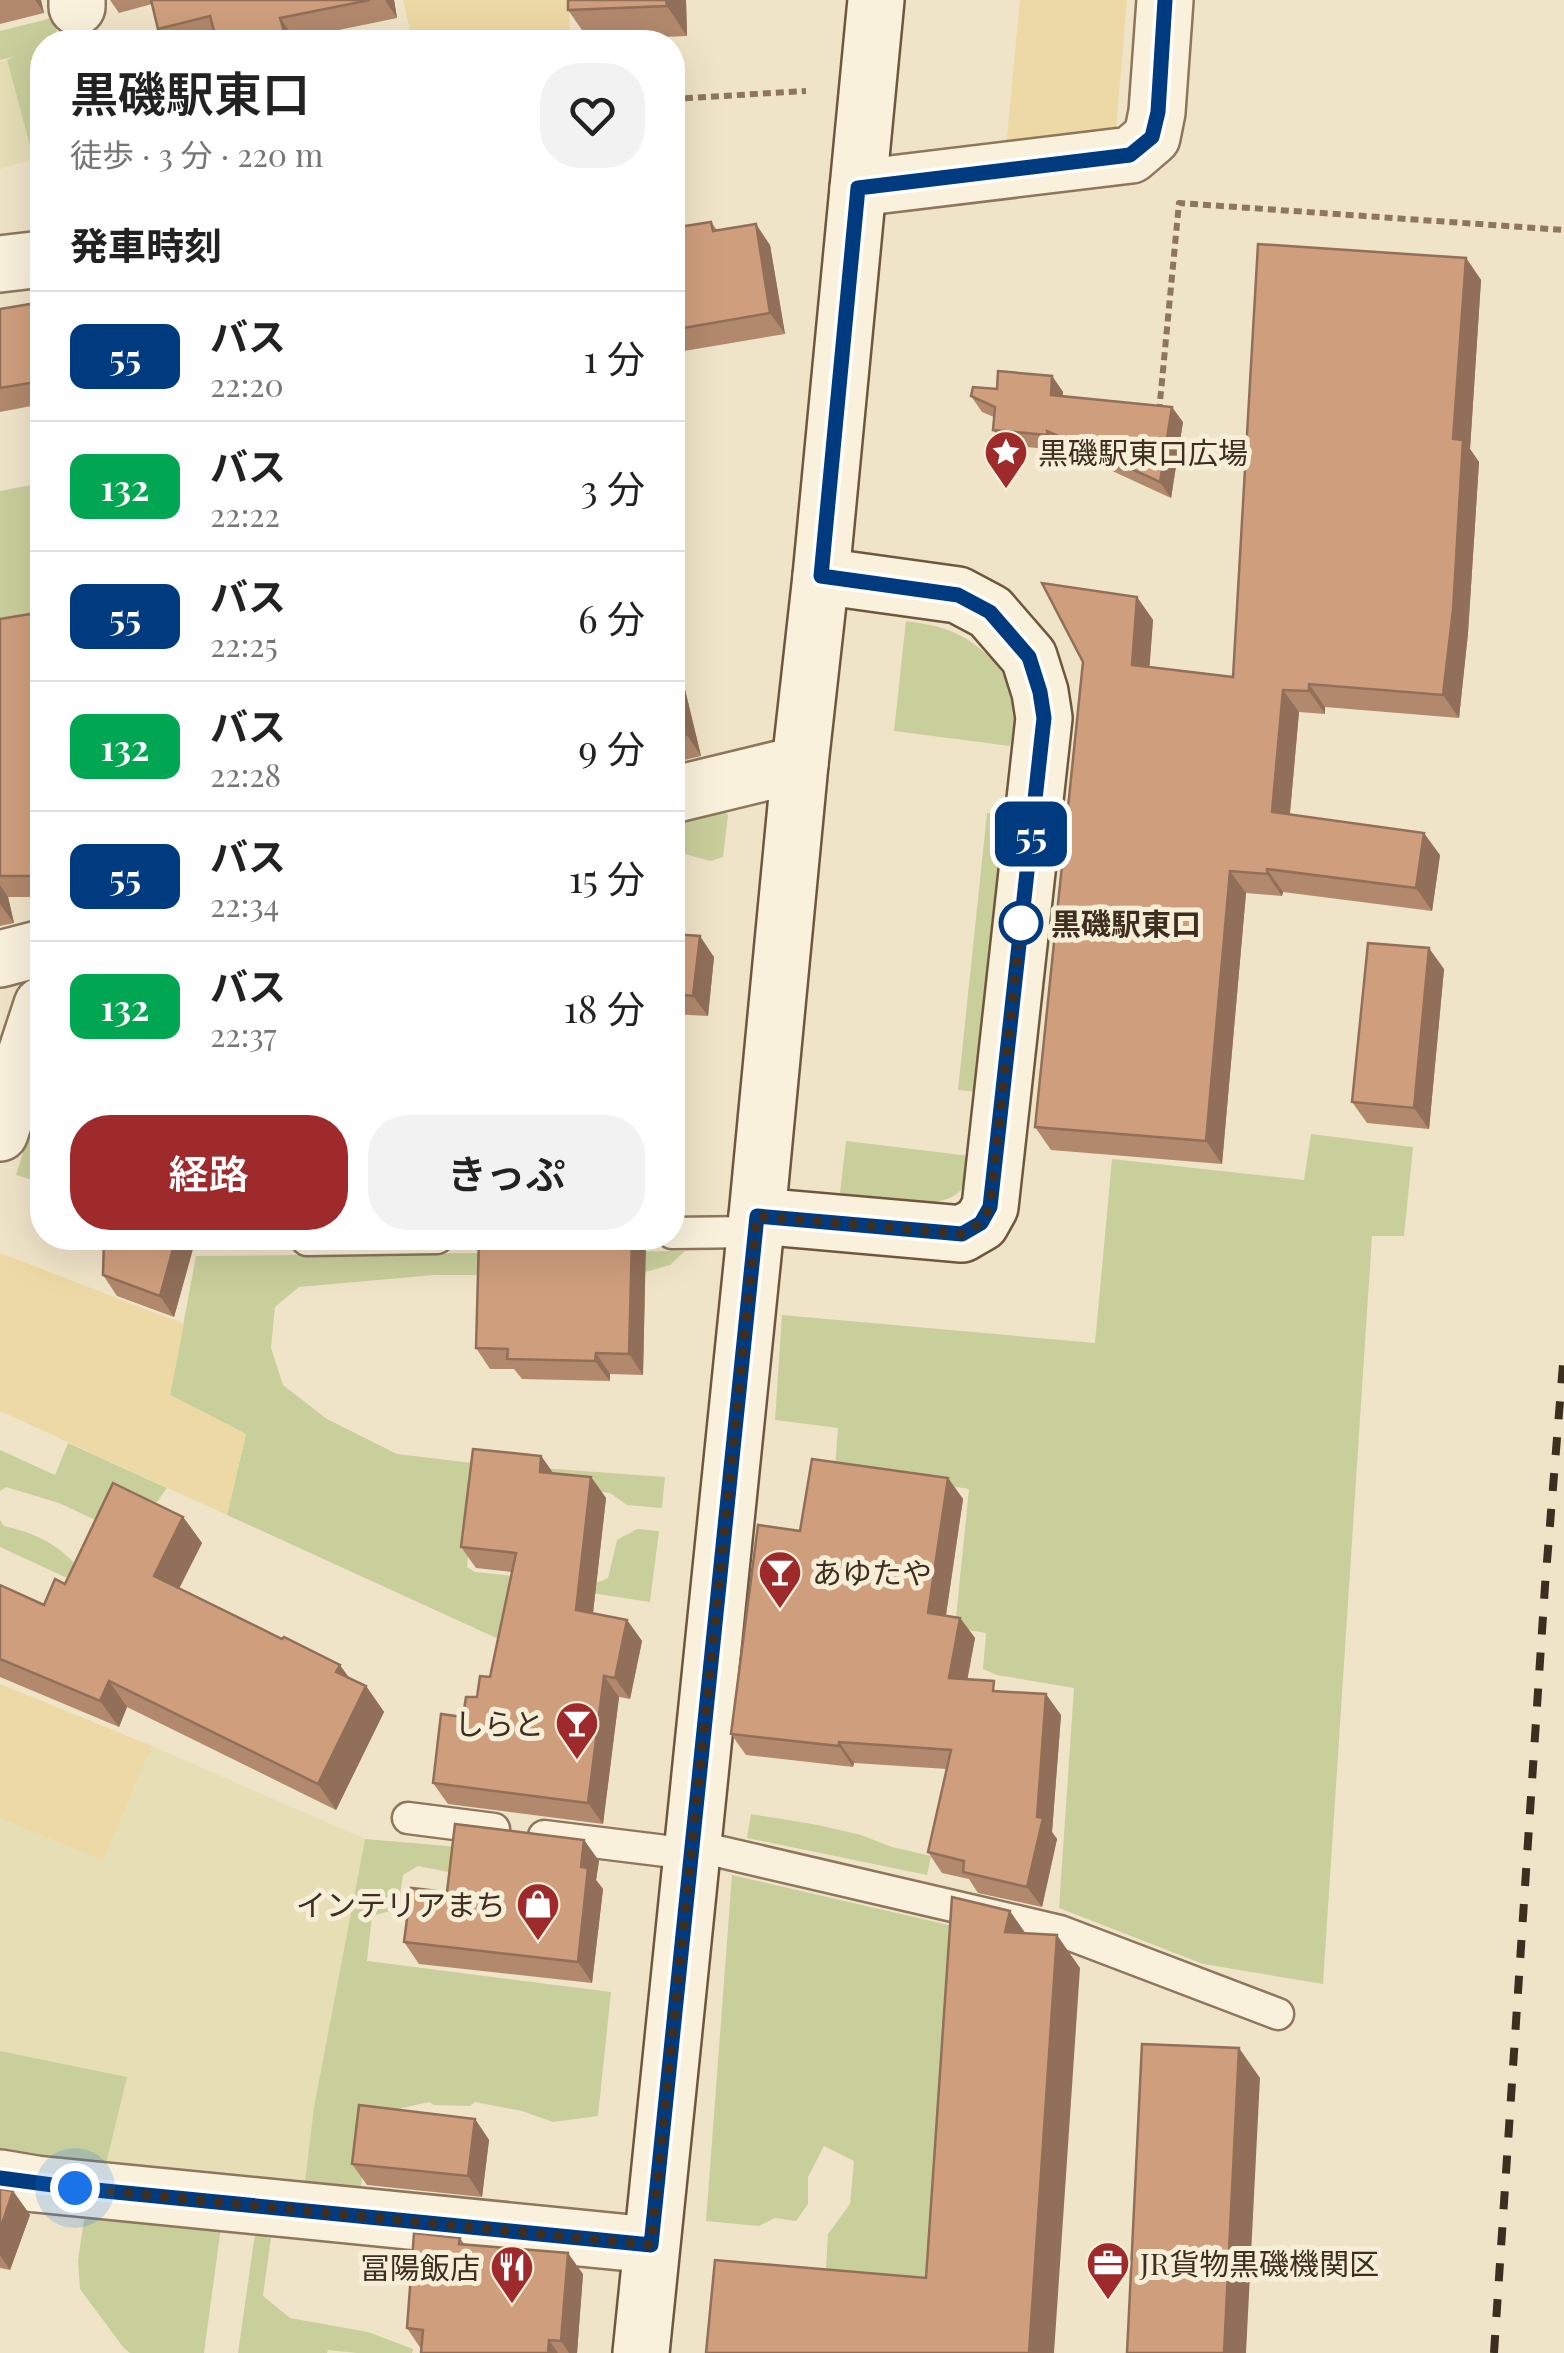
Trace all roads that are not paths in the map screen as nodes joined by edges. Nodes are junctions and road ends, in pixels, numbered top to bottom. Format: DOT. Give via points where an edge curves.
graph roads {
  1 [pos="876,0"];
  2 [pos="1165,0"];
  3 [pos="858,188"];
  4 [pos="30,261"];
  5 [pos="0,264"];
  6 [pos="821,576"];
  7 [pos="800,764"];
  8 [pos="685,792"];
  9 [pos="30,951"];
  10 [pos="0,959"];
  11 [pos="30,1042"];
  12 [pos="0,1133"];
  13 [pos="756,1224"];
  14 [pos="685,1232"];
  15 [pos="408,1818"];
  16 [pos="691,1850"];
  17 [pos="1278,2014"];
  18 [pos="0,2178"];
  19 [pos="651,2245"];
  20 [pos="640,2353"];
  1 -- 3 [label="street"];
  2 -- 3 [label="street" via="1158,112 1152,137 1130,155"];
  3 -- 6 [label="street"];
  4 -- 5 [label="street"];
  6 -- 7 [label="street"];
  6 -- 13 [label="street" via="958,595 990,612 1029,657 1044,718 990,1207 981,1223 962,1234"];
  7 -- 8 [label="street"];
  7 -- 13 [label="street"];
  9 -- 10 [label="street"];
  11 -- 12 [label="street"];
  13 -- 14 [label="lane"];
  13 -- 16 [label="street"];
  15 -- 16 [label="lane"];
  16 -- 17 [label="lane" via="1060,1931"];
  16 -- 19 [label="street"];
  18 -- 19 [label="street"];
  19 -- 20 [label="street"];
}
